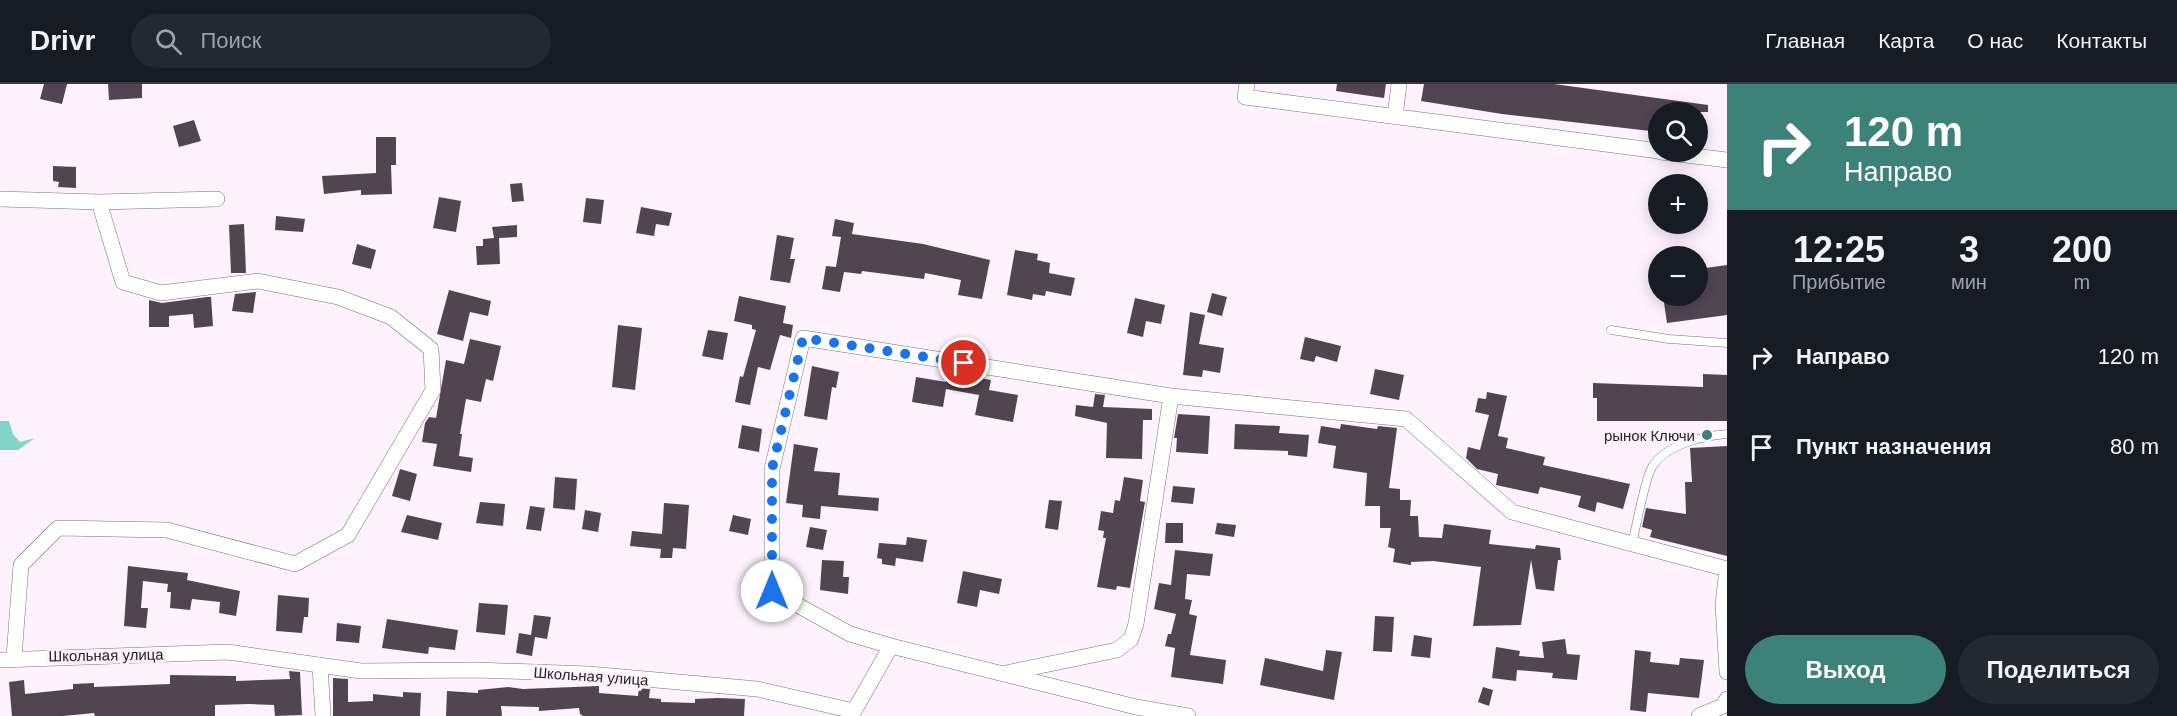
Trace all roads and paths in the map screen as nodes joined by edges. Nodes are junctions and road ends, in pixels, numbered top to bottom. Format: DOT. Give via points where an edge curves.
graph roads {
  1 [pos="1247,84"];
  2 [pos="1399,84"];
  3 [pos="1395,117"];
  4 [pos="1648,149"];
  5 [pos="1708,157"];
  6 [pos="1727,160"];
  7 [pos="0,199"];
  8 [pos="217,199"];
  9 [pos="99,202"];
  10 [pos="1611,330"];
  11 [pos="1727,344"];
  12 [pos="1172,396"];
  13 [pos="1727,434"];
  14 [pos="1632,544"];
  15 [pos="1727,569"];
  16 [pos="891,646"];
  17 [pos="7,658"];
  18 [pos="320,665"];
  19 [pos="1727,672"];
  20 [pos="1000,674"];
  21 [pos="1727,699"];
  22 [pos="855,714"];
  23 [pos="323,716"];
  24 [pos="1188,716"];
  25 [pos="1700,716"];
  1 -- 3 [label="street" via="1245,97"];
  2 -- 3 [label="street"];
  3 -- 4 [label="street"];
  5 -- 6 [label="street"];
  7 -- 9 [label="street"];
  8 -- 9 [label="street"];
  9 -- 17 [label="street" via="123,282 162,293 258,281 338,297 391,317 431,349 433,390 348,535 295,564 167,530 58,528 21,565"];
  10 -- 11 [label="lane"];
  12 -- 14 [label="street" via="1406,419 1512,512"];
  12 -- 16 [label="street" via="803,338 772,469 772,591 850,634"];
  12 -- 20 [label="street" via="1131,639 1118,650"];
  13 -- 14 [label="lane" via="1701,436 1672,449 1652,466"];
  14 -- 15 [label="street"];
  15 -- 19 [label="street" via="1723,604"];
  16 -- 20 [label="street"];
  16 -- 22 [label="street"];
  17 -- 18 [label="street, Школьная улица" via="228,652"];
  18 -- 22 [label="street, Школьная улица" via="361,671 589,674 757,689"];
  18 -- 23 [label="street"];
  20 -- 24 [label="street"];
  21 -- 25 [label="street" via="1724,705"];
}
